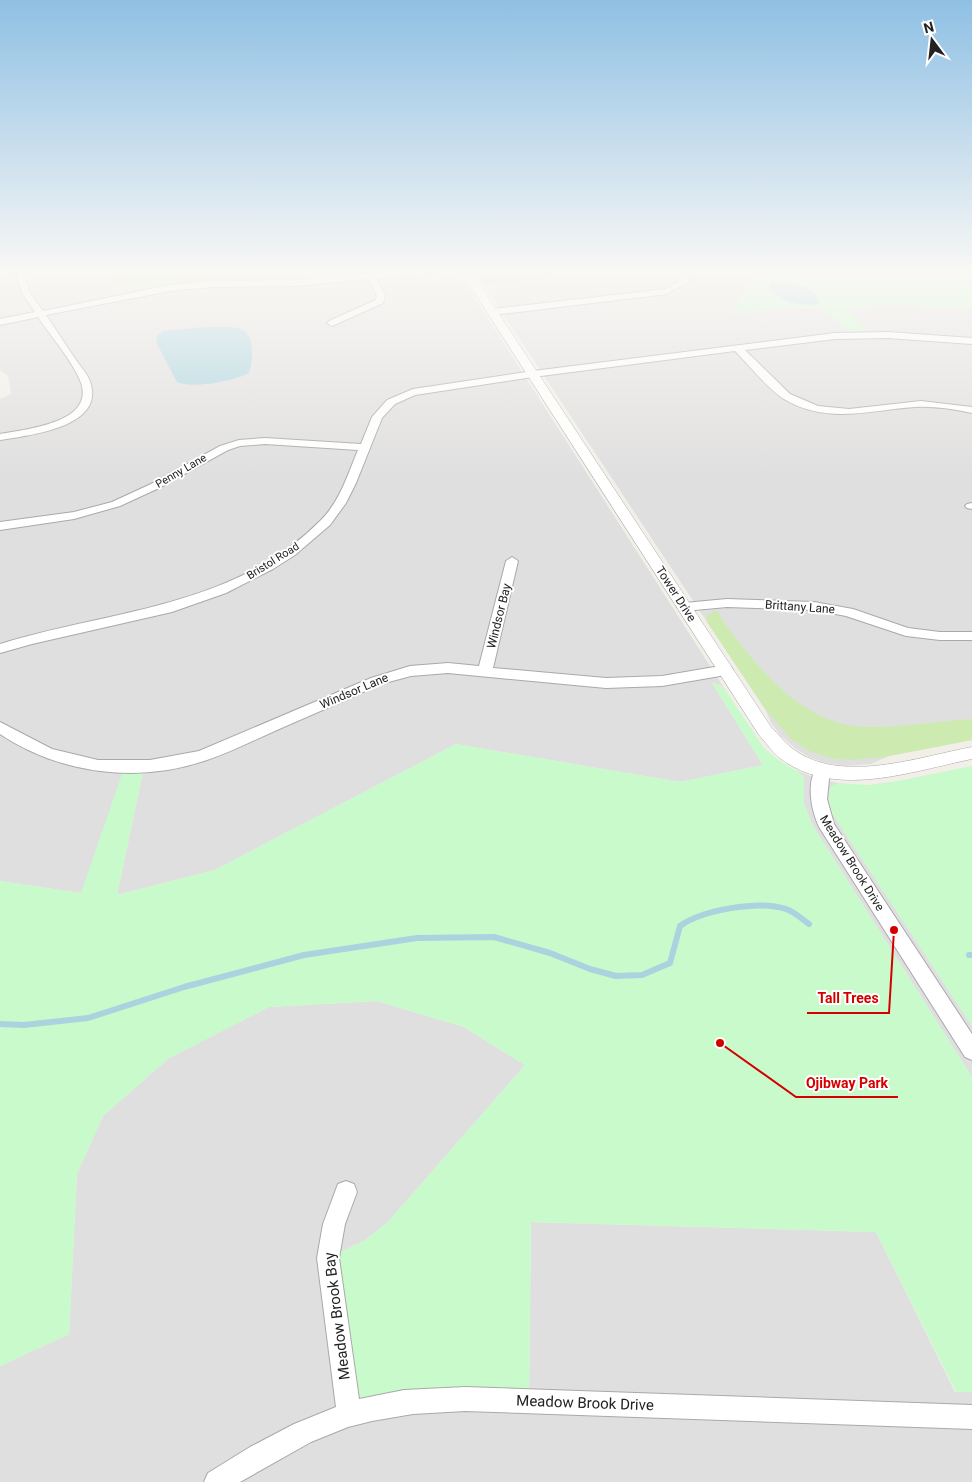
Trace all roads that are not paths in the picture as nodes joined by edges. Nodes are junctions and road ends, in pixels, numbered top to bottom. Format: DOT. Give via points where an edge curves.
graph roads {
  1 [pos="57,339"];
  2 [pos="510,339"];
  3 [pos="811,339"];
  4 [pos="952,339"];
  5 [pos="972,341"];
  6 [pos="737,348"];
  7 [pos="533,374"];
  8 [pos="972,410"];
  9 [pos="0,437"];
  10 [pos="365,447"];
  11 [pos="0,526"];
  12 [pos="512,561"];
  13 [pos="684,607"];
  14 [pos="972,636"];
  15 [pos="0,649"];
  16 [pos="726,670"];
  17 [pos="485,672"];
  18 [pos="0,727"];
  19 [pos="972,753"];
  20 [pos="822,770"];
  21 [pos="972,1051"];
  22 [pos="346,1192"];
  23 [pos="349,1413"];
  24 [pos="972,1417"];
  25 [pos="217,1482"];
  1 -- 9 [label="street" via="88,386 86,406 58,424"];
  2 -- 7 [label="street, Tower Drive"];
  3 -- 6 [label="street, Bristol Road"];
  4 -- 5 [label="street, Bristol Road"];
  6 -- 7 [label="street, Bristol Road"];
  6 -- 8 [label="street" via="786,396 817,410 853,413 926,404"];
  7 -- 10 [label="street, Bristol Road" via="426,389 402,396 383,408"];
  7 -- 13 [label="street, Tower Drive"];
  10 -- 11 [label="street, Penny Lane" via="238,440 116,504 74,515"];
  10 -- 15 [label="street, Bristol Road" via="340,503 326,522 269,566 221,590 167,609"];
  12 -- 17 [label="street, Windsor Bay"];
  13 -- 14 [label="street, Brittany Lane" via="727,603 814,606 848,612 906,632"];
  13 -- 16 [label="street, Tower Drive"];
  16 -- 17 [label="street, Windsor Lane" via="662,680 606,683"];
  16 -- 20 [label="street, Tower Drive" via="774,743 795,759"];
  17 -- 18 [label="street, Windsor Lane" via="431,668 390,676 203,756 144,767 92,766 65,760 19,740"];
  19 -- 20 [label="street, Tower Drive" via="866,773"];
  20 -- 21 [label="street, Meadow Brook Drive" via="818,799 827,827"];
  22 -- 23 [label="street, Meadow Brook Bay" via="329,1237 328,1258"];
  23 -- 24 [label="street, Meadow Brook Drive" via="396,1404 465,1399"];
  23 -- 25 [label="street, Meadow Brook Drive" via="298,1434"];
}
